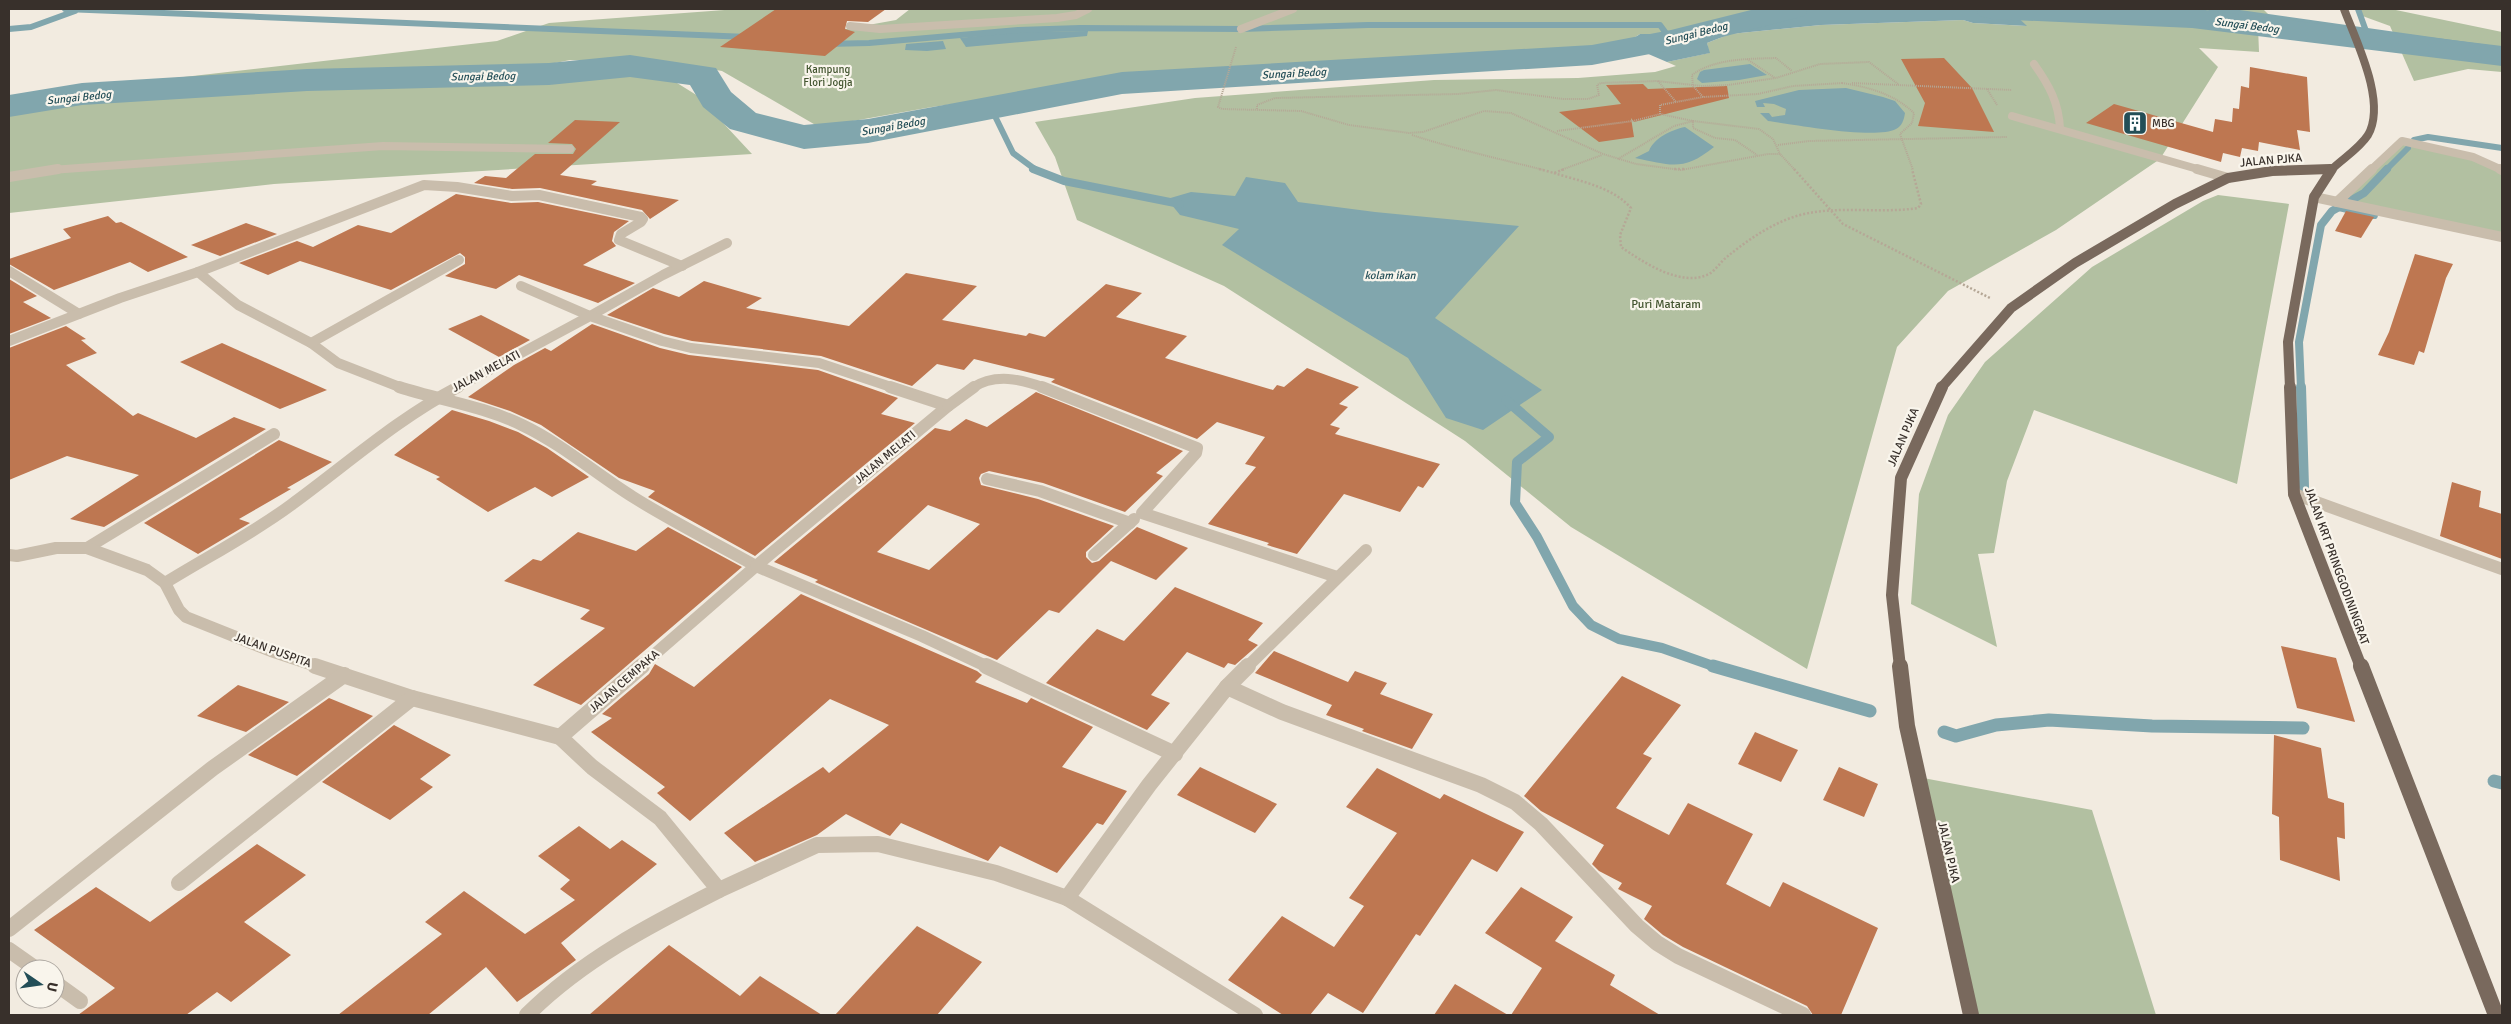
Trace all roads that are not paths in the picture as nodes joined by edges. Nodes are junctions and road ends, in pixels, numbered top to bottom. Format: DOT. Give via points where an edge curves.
graph roads {
  1 [pos="1088,9"];
  2 [pos="1293,9"];
  3 [pos="2345,11"];
  4 [pos="850,26"];
  5 [pos="1241,29"];
  6 [pos="2034,64"];
  7 [pos="2012,116"];
  8 [pos="2060,129"];
  9 [pos="570,149"];
  10 [pos="2332,169"];
  11 [pos="2502,170"];
  12 [pos="9,177"];
  13 [pos="2228,178"];
  14 [pos="2314,197"];
  15 [pos="2337,202"];
  16 [pos="2502,236"];
  17 [pos="727,244"];
  18 [pos="459,260"];
  19 [pos="682,266"];
  20 [pos="9,271"];
  21 [pos="198,272"];
  22 [pos="521,286"];
  23 [pos="78,314"];
  24 [pos="590,316"];
  25 [pos="9,341"];
  26 [pos="311,343"];
  27 [pos="435,399"];
  28 [pos="948,406"];
  29 [pos="274,434"];
  30 [pos="988,479"];
  31 [pos="2294,494"];
  32 [pos="1142,513"];
  33 [pos="1130,523"];
  34 [pos="87,548"];
  35 [pos="1366,550"];
  36 [pos="1094,555"];
  37 [pos="11,557"];
  38 [pos="756,566"];
  39 [pos="2502,569"];
  40 [pos="1337,577"];
  41 [pos="165,582"];
  42 [pos="344,675"];
  43 [pos="1227,687"];
  44 [pos="412,698"];
  45 [pos="560,736"];
  46 [pos="1175,754"];
  47 [pos="179,883"];
  48 [pos="719,890"];
  49 [pos="1067,898"];
  50 [pos="9,929"];
  51 [pos="9,950"];
  52 [pos="22,959"];
  53 [pos="65,990"];
  54 [pos="80,1001"];
  55 [pos="527,1015"];
  56 [pos="1255,1015"];
  57 [pos="1803,1015"];
  58 [pos="1971,1015"];
  59 [pos="2496,1015"];
  1 -- 4 [label="street" via="1057,18 880,29"];
  2 -- 5 [label="street"];
  3 -- 10 [label="main road, JALAN KRT PRINGGODININGRAT" via="2373,86 2373,112 2368,136"];
  6 -- 8 [label="street" via="2050,86 2060,109"];
  7 -- 8 [label="street"];
  8 -- 13 [label="street"];
  9 -- 12 [label="street" via="383,146 66,168"];
  10 -- 13 [label="main road, JALAN PJKA" via="2272,171"];
  10 -- 14 [label="main road, JALAN KRT PRINGGODININGRAT"];
  11 -- 15 [label="street" via="2473,157 2402,141"];
  13 -- 58 [label="main road, JALAN PJKA" via="2175,204 2075,263 2011,308 1939,390 1901,478 1892,595 1907,726"];
  14 -- 15 [label="street"];
  14 -- 31 [label="main road, JALAN KRT PRINGGODININGRAT" via="2288,342"];
  15 -- 16 [label="street"];
  17 -- 19 [label="street, JALAN MELATI"];
  18 -- 26 [label="street"];
  19 -- 21 [label="street" via="619,240 622,234 641,222 641,217 539,195 515,197 432,185 411,190"];
  19 -- 24 [label="street, JALAN MELATI"];
  20 -- 23 [label="street"];
  21 -- 23 [label="street"];
  21 -- 26 [label="street" via="238,305"];
  22 -- 24 [label="street"];
  23 -- 25 [label="street"];
  24 -- 27 [label="street, JALAN MELATI"];
  24 -- 28 [label="street" via="691,348 819,363"];
  26 -- 27 [label="street" via="338,363"];
  27 -- 38 [label="street" via="486,411 522,425 633,497"];
  27 -- 41 [label="street, JALAN MELATI" via="290,506"];
  28 -- 32 [label="street, JALAN MELATI" via="985,379 1010,378 1030,382 1197,448"];
  28 -- 38 [label="street, JALAN MELATI"];
  29 -- 34 [label="street"];
  30 -- 33 [label="street" via="1040,492"];
  31 -- 39 [label="street"];
  31 -- 59 [label="main road, JALAN KRT PRINGGODININGRAT"];
  32 -- 33 [label="street"];
  32 -- 40 [label="street"];
  33 -- 36 [label="street"];
  34 -- 37 [label="street" via="56,548"];
  34 -- 41 [label="street" via="147,570"];
  35 -- 40 [label="street"];
  38 -- 45 [label="street, JALAN CEMPAKA"];
  38 -- 46 [label="street" via="922,636"];
  40 -- 43 [label="street"];
  41 -- 42 [label="street, JALAN PUSPITA" via="178,610 186,617 271,651"];
  42 -- 44 [label="street, JALAN PUSPITA"];
  42 -- 50 [label="street" via="213,768"];
  43 -- 46 [label="street"];
  43 -- 57 [label="street" via="1282,712 1481,785 1515,802 1541,824 1657,943"];
  44 -- 45 [label="street, JALAN PUSPITA"];
  44 -- 47 [label="street"];
  45 -- 48 [label="street" via="592,767 660,818"];
  46 -- 49 [label="street"];
  48 -- 49 [label="street" via="817,845 878,844 996,872"];
  48 -- 55 [label="street" via="636,932 551,991"];
  49 -- 56 [label="street"];
  51 -- 52 [label="street"];
  53 -- 54 [label="street"];
}
